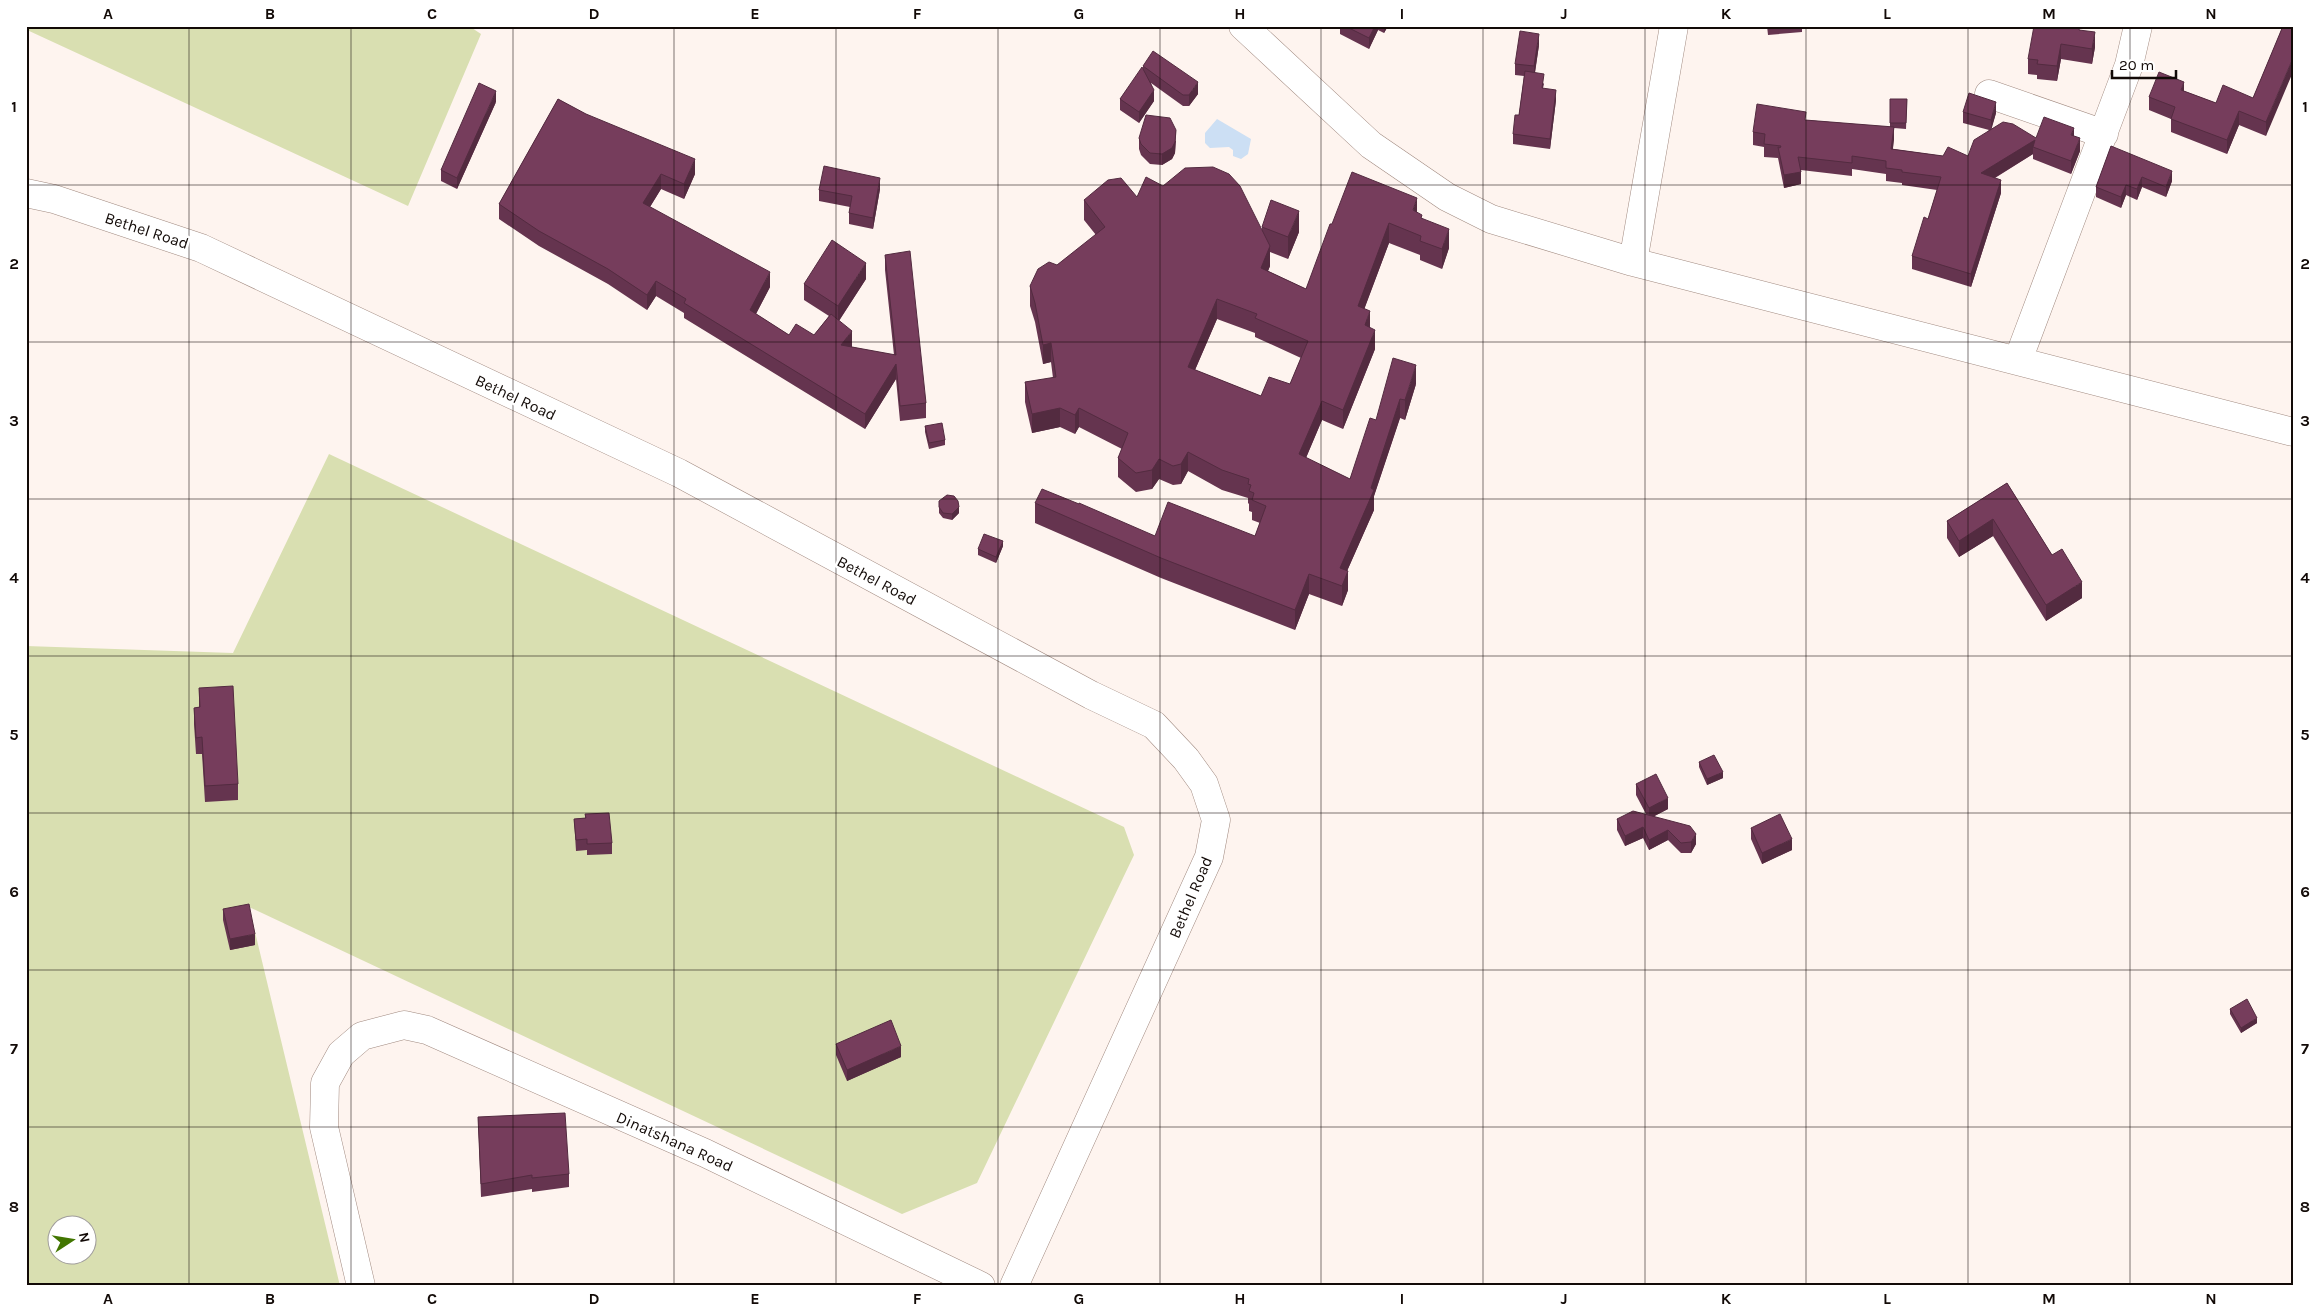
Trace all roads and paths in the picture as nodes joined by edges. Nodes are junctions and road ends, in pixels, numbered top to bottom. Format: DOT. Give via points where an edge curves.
graph roads {
  1 [pos="1243,26"];
  2 [pos="1674,26"];
  3 [pos="2138,26"];
  4 [pos="1989,94"];
  5 [pos="2104,134"];
  6 [pos="26,193"];
  7 [pos="1633,262"];
  8 [pos="2018,360"];
  9 [pos="2293,432"];
  10 [pos="361,1286"];
  11 [pos="981,1286"];
  12 [pos="1014,1286"];
  1 -- 7 [label="street" via="1371,145 1447,197 1491,218"];
  2 -- 7 [label="street"];
  3 -- 5 [label="street" via="2129,65"];
  4 -- 5 [label="street"];
  5 -- 8 [label="street"];
  6 -- 12 [label="street, Bethel Road" via="54,199 201,248 679,474 1091,695 1154,725 1186,760 1204,784 1216,820 1209,857"];
  7 -- 8 [label="street"];
  8 -- 9 [label="street"];
  10 -- 11 [label="street, Dinatshana Road" via="324,1127 326,1083 341,1054 362,1036 404,1025 427,1030 705,1153"];
}
